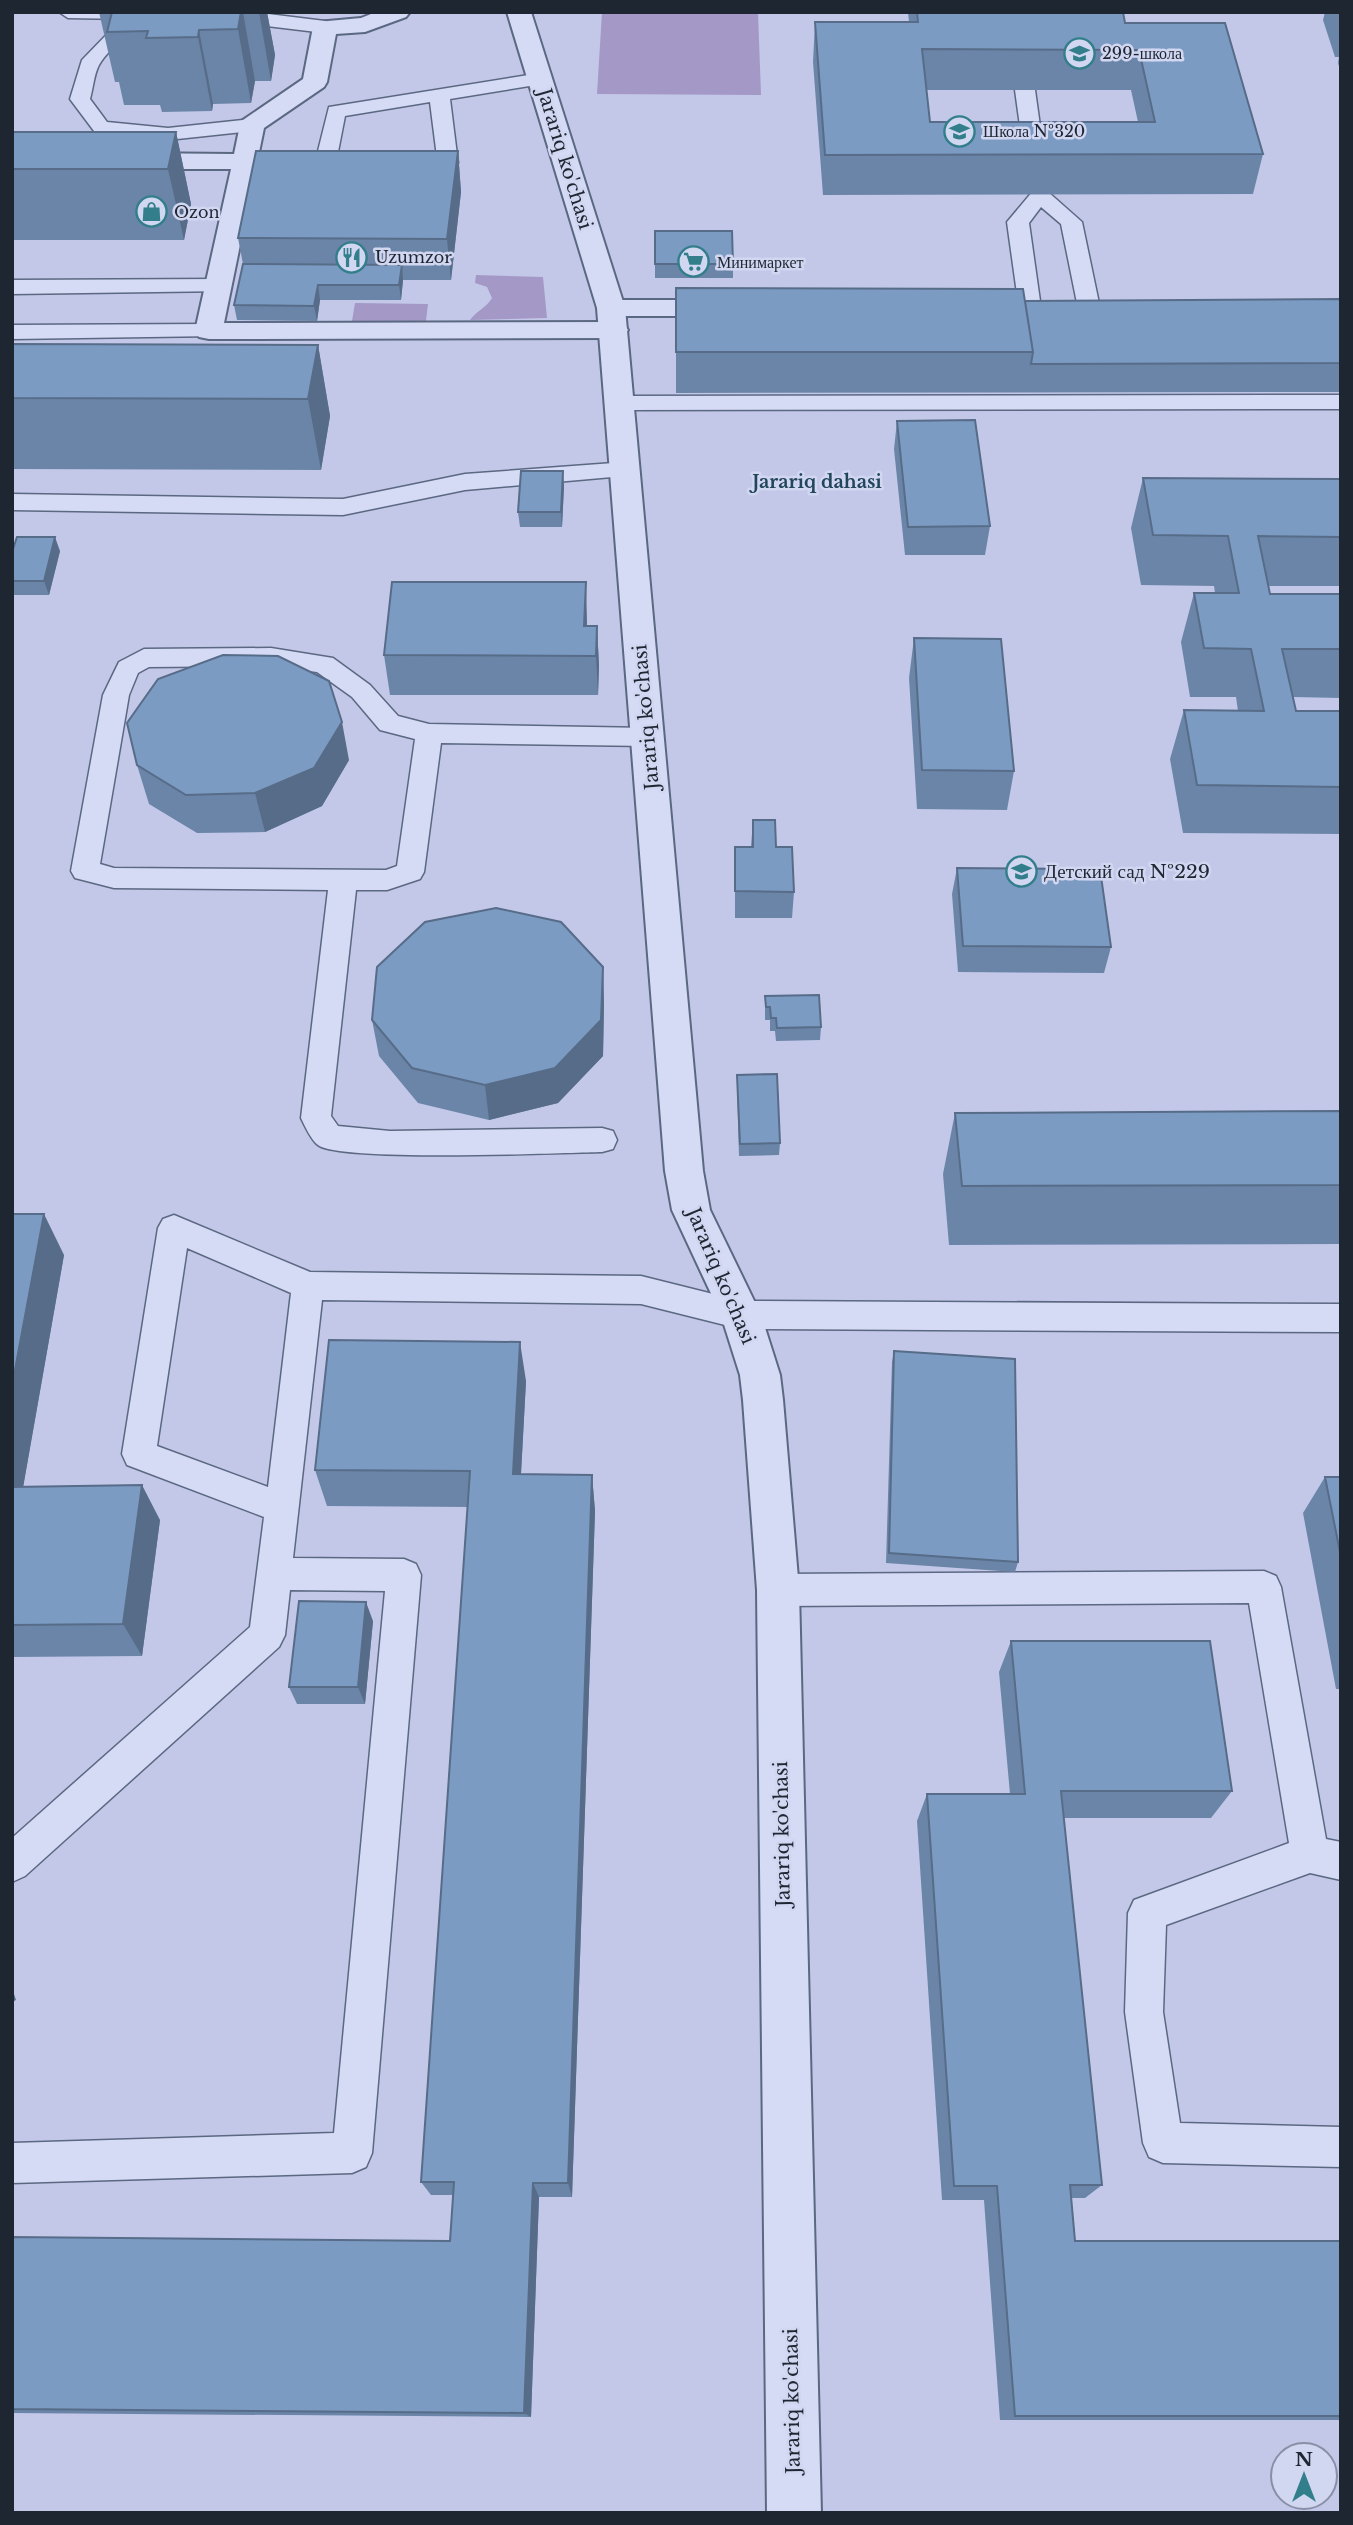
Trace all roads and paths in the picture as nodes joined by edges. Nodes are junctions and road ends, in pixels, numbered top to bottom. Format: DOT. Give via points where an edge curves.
graph roads {
  1 [pos="68,12"];
  2 [pos="211,12"];
  3 [pos="398,12"];
  4 [pos="519,12"];
  5 [pos="325,27"];
  6 [pos="541,79"];
  7 [pos="1025,90"];
  8 [pos="439,94"];
  9 [pos="252,125"];
  10 [pos="108,161"];
  11 [pos="244,162"];
  12 [pos="1035,162"];
  13 [pos="220,286"];
  14 [pos="12,287"];
  15 [pos="757,308"];
  16 [pos="1003,308"];
  17 [pos="1117,308"];
  18 [pos="612,319"];
  19 [pos="209,331"];
  20 [pos="12,332"];
  21 [pos="1341,402"];
  22 [pos="621,403"];
  23 [pos="627,470"];
  24 [pos="12,502"];
  25 [pos="429,733"];
  26 [pos="647,737"];
  27 [pos="343,880"];
  28 [pos="602,1140"];
  29 [pos="308,1286"];
  30 [pos="741,1315"];
  31 [pos="1341,1318"];
  32 [pos="282,1508"];
  33 [pos="274,1574"];
  34 [pos="778,1590"];
  35 [pos="1325,1858"];
  36 [pos="12,1863"];
  37 [pos="1341,2147"];
  38 [pos="12,2163"];
  39 [pos="794,2513"];
  1 -- 9 [label="lane" via="152,14 120,32 89,64 80,99 101,128 168,134"];
  2 -- 5 [label="lane"];
  3 -- 5 [label="street" via="365,25"];
  4 -- 6 [label="street, Jarariq ko'chasi"];
  5 -- 9 [label="street" via="315,82"];
  6 -- 8 [label="lane"];
  6 -- 18 [label="street, Jarariq ko'chasi"];
  7 -- 12 [label="lane"];
  8 -- 8 [label="lane" via="448,163 324,163 336,111"];
  9 -- 11 [label="street"];
  10 -- 11 [label="street"];
  11 -- 13 [label="street"];
  13 -- 14 [label="lane"];
  13 -- 19 [label="street"];
  15 -- 18 [label="street"];
  16 -- 17 [label="street"];
  18 -- 19 [label="street"];
  18 -- 22 [label="street, Jarariq ko'chasi"];
  19 -- 20 [label="lane"];
  21 -- 22 [label="lane"];
  22 -- 23 [label="street, Jarariq ko'chasi"];
  23 -- 24 [label="lane" via="465,482 343,508"];
  23 -- 26 [label="street, Jarariq ko'chasi"];
  25 -- 26 [label="lane"];
  25 -- 27 [label="lane" via="410,872 387,880"];
  25 -- 27 [label="lane" via="389,723 360,691 324,664 271,657 144,658 128,668 116,695 85,871 114,878"];
  26 -- 30 [label="street, Jarariq ko'chasi" via="684,1171 691,1210"];
  27 -- 28 [label="lane" via="316,1118 329,1137 390,1143"];
  29 -- 30 [label="lane" via="641,1290"];
  29 -- 32 [label="lane"];
  29 -- 32 [label="lane" via="174,1228 139,1454"];
  30 -- 31 [label="lane"];
  30 -- 34 [label="street, Jarariq ko'chasi" via="760,1375"];
  32 -- 33 [label="lane"];
  33 -- 36 [label="lane" via="267,1635"];
  33 -- 38 [label="lane" via="404,1575 352,2154"];
  34 -- 35 [label="lane" via="1264,1587"];
  34 -- 39 [label="street, Jarariq ko'chasi"];
  35 -- 37 [label="lane" via="1147,1913 1144,2012 1163,2143"];
}
